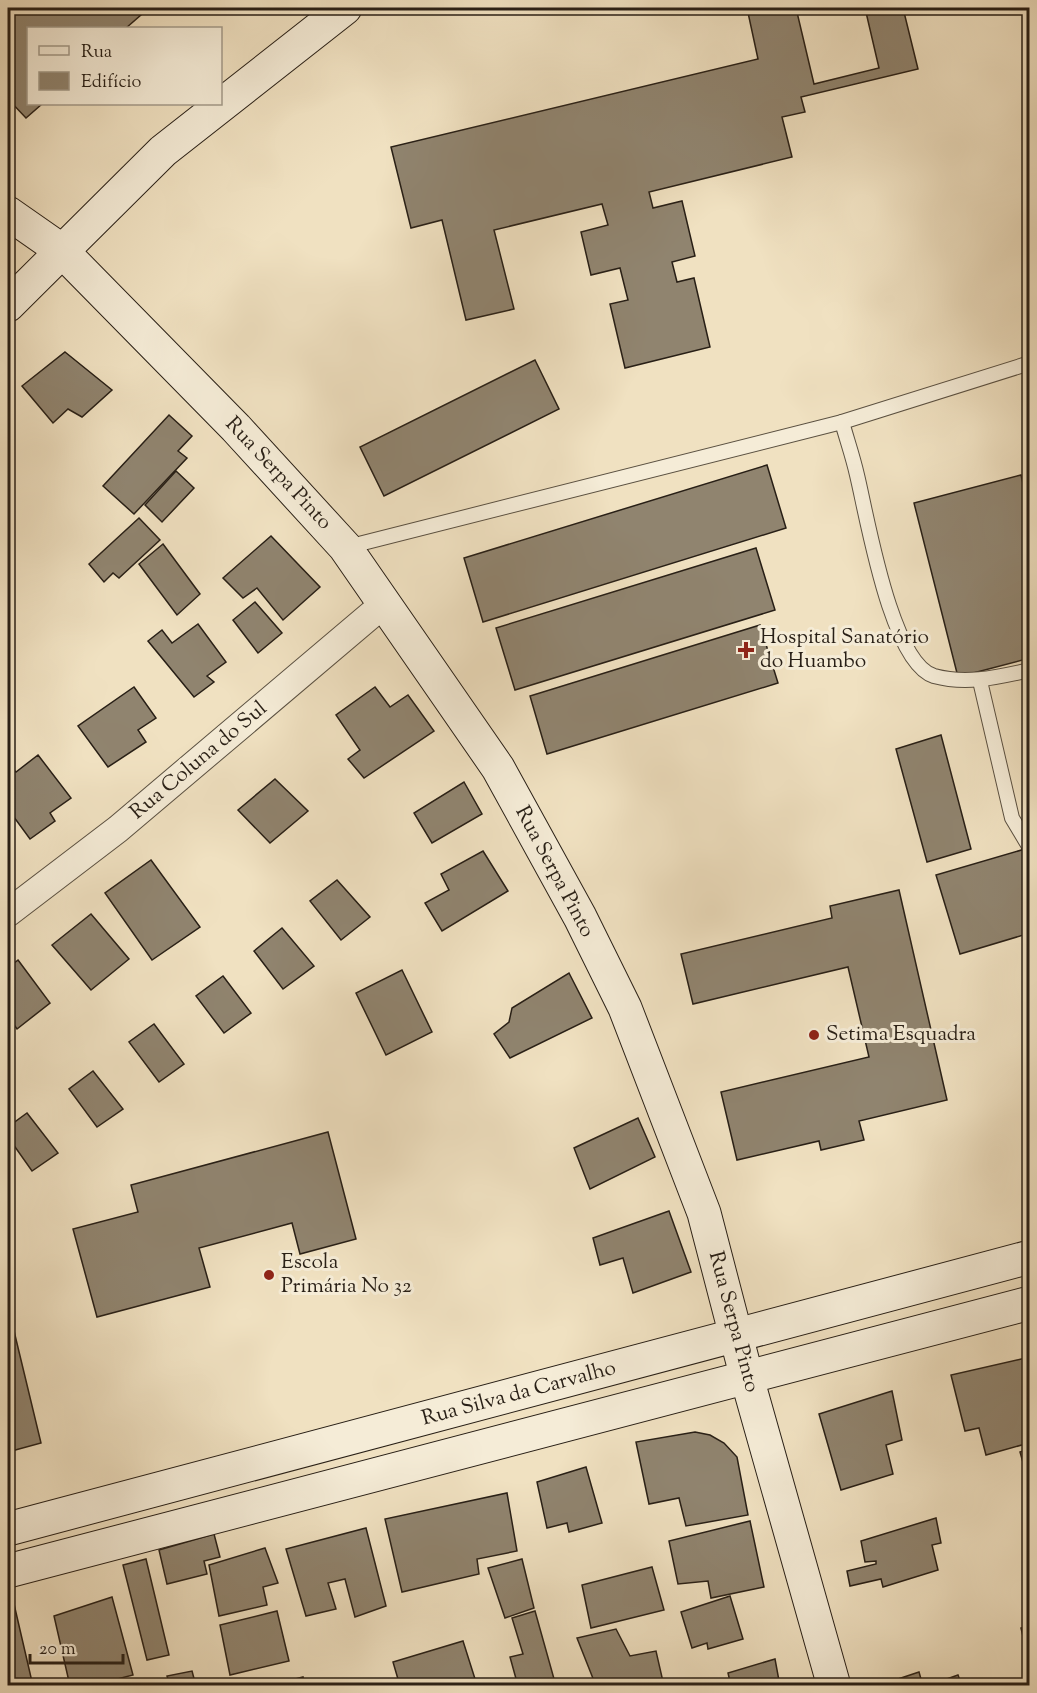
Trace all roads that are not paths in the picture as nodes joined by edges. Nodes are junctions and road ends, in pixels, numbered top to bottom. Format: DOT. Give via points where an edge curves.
graph roads {
  1 [pos="345,8"];
  2 [pos="222,105"];
  3 [pos="222,105"];
  4 [pos="8,213"];
  5 [pos="61,250"];
  6 [pos="8,305"];
  7 [pos="1029,363"];
  8 [pos="842,422"];
  9 [pos="345,547"];
  10 [pos="385,603"];
  11 [pos="1029,670"];
  12 [pos="980,681"];
  13 [pos="1029,848"];
  14 [pos="8,913"];
  15 [pos="1029,1257"];
  16 [pos="962,1275"];
  17 [pos="1029,1303"];
  18 [pos="972,1319"];
  19 [pos="736,1334"];
  20 [pos="747,1378"];
  21 [pos="460,1410"];
  22 [pos="472,1451"];
  23 [pos="173,1485"];
  24 [pos="184,1525"];
  25 [pos="8,1529"];
  26 [pos="8,1571"];
  27 [pos="834,1686"];
  1 -- 2 [label="street"];
  3 -- 5 [label="street" via="163,151"];
  4 -- 5 [label="street, Rua Serpa Pinto"];
  5 -- 6 [label="street"];
  5 -- 9 [label="street, Rua Serpa Pinto" via="236,428"];
  7 -- 8 [label="lane"];
  8 -- 9 [label="lane"];
  8 -- 12 [label="lane" via="870,541 888,603 908,652 932,676"];
  9 -- 10 [label="street, Rua Serpa Pinto"];
  10 -- 14 [label="street, Rua Coluna do Sul" via="118,829"];
  10 -- 19 [label="street, Rua Serpa Pinto" via="498,768 580,917 624,1008 704,1213"];
  11 -- 12 [label="lane"];
  12 -- 13 [label="lane" via="1012,818"];
  15 -- 16 [label="street, Rua Silva da Carvalho"];
  16 -- 18 [label="street"];
  16 -- 19 [label="street, Rua Silva da Carvalho"];
  17 -- 18 [label="street, Rua Silva da Carvalho"];
  18 -- 20 [label="street, Rua Silva da Carvalho"];
  19 -- 20 [label="street, Rua Serpa Pinto"];
  19 -- 21 [label="street, Rua Silva da Carvalho"];
  20 -- 22 [label="street, Rua Silva da Carvalho"];
  20 -- 27 [label="street, Rua Serpa Pinto"];
  21 -- 22 [label="street"];
  21 -- 23 [label="street, Rua Silva da Carvalho"];
  22 -- 24 [label="street, Rua Silva da Carvalho"];
  23 -- 24 [label="street"];
  23 -- 25 [label="street, Rua Silva da Carvalho"];
  24 -- 26 [label="street, Rua Silva da Carvalho"];
}
